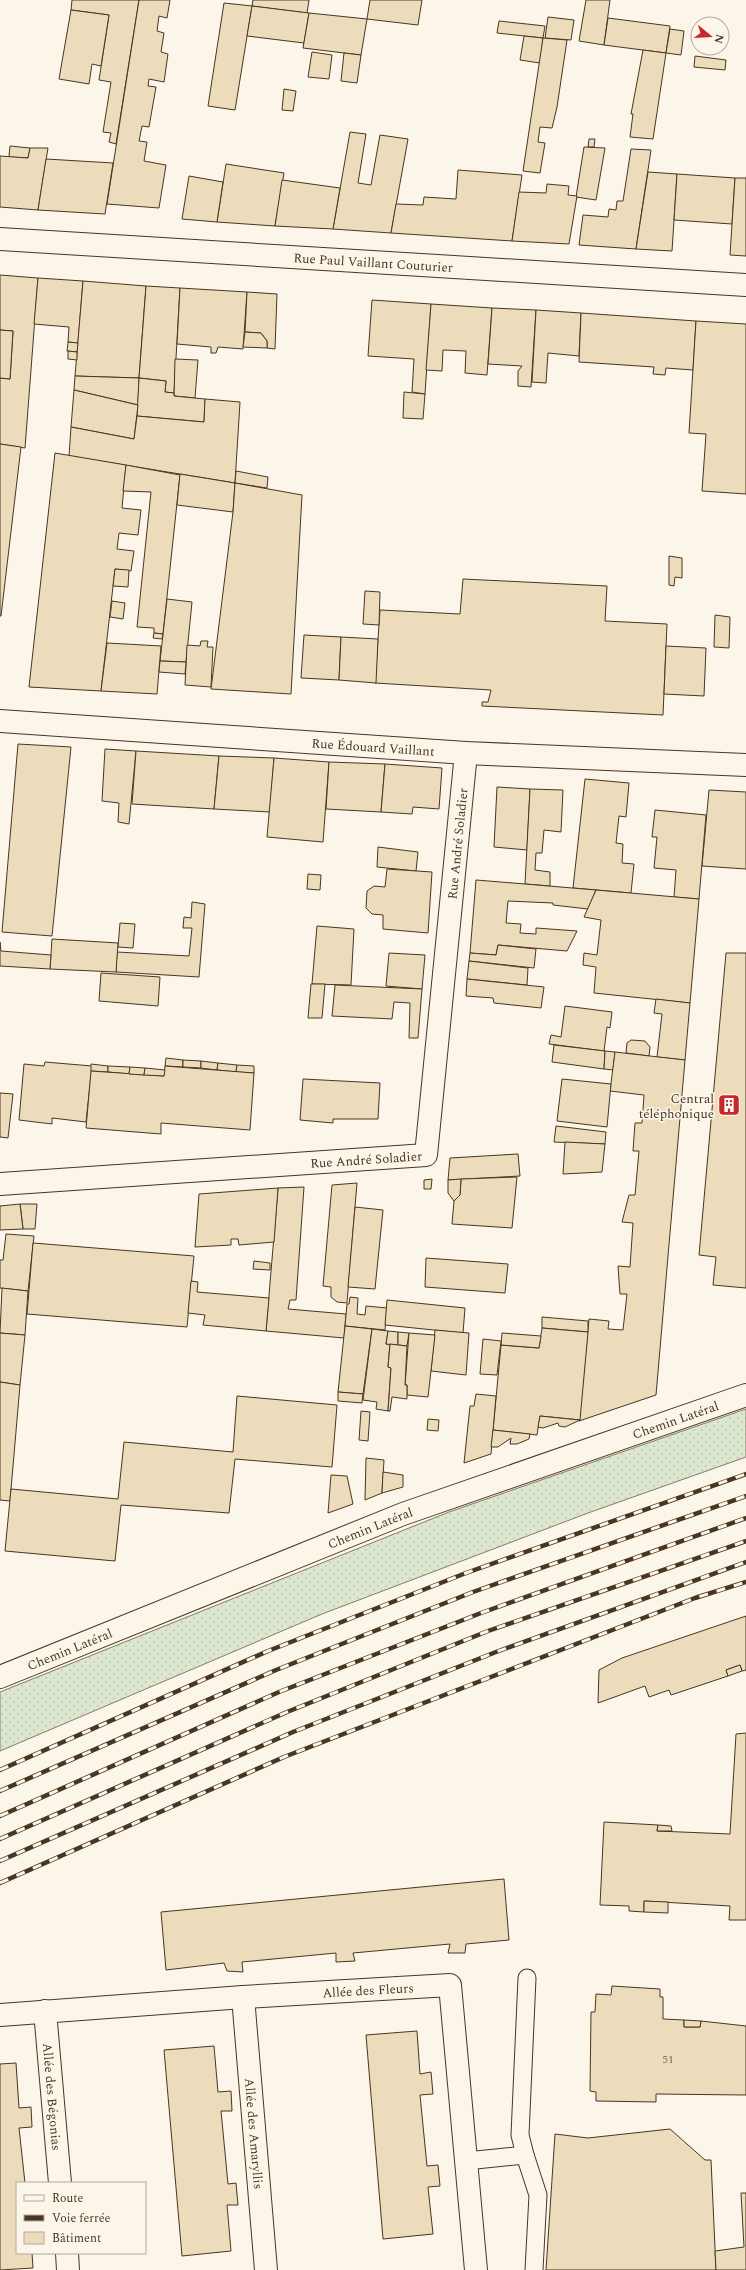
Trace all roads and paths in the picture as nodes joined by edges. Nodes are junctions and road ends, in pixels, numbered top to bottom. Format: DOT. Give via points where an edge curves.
graph roads {
  1 [pos="0,239"];
  2 [pos="746,285"];
  3 [pos="0,721"];
  4 [pos="466,753"];
  5 [pos="746,764"];
  6 [pos="0,1184"];
  7 [pos="746,1395"];
  8 [pos="0,1678"];
  9 [pos="527,1978"];
  10 [pos="243,1997"];
  11 [pos="45,2011"];
  12 [pos="0,2015"];
  13 [pos="524,2155"];
  14 [pos="466,2161"];
  15 [pos="60,2182"];
  16 [pos="67,2254"];
  17 [pos="68,2270"];
  18 [pos="266,2270"];
  19 [pos="476,2270"];
  20 [pos="534,2270"];
  1 -- 2 [label="street, Rue Paul Vaillant Couturier"];
  3 -- 4 [label="street, Rue Édouard Vaillant"];
  4 -- 5 [label="street, Rue Édouard Vaillant"];
  4 -- 6 [label="street, Rue André Soladier" via="426,1155"];
  7 -- 8 [label="street, Chemin Latéral" via="403,1514"];
  9 -- 13 [label="lane" via="520,2135"];
  10 -- 11 [label="street, Allée des Fleurs"];
  10 -- 14 [label="street, Allée des Fleurs" via="450,1985"];
  10 -- 18 [label="street, Allée des Amaryllis"];
  11 -- 12 [label="street, Allée des Fleurs"];
  11 -- 15 [label="street, Allée des Bégonias"];
  13 -- 14 [label="lane"];
  13 -- 20 [label="lane" via="538,2195"];
  14 -- 19 [label="street, Allée des Fleurs"];
  16 -- 17 [label="street"];
}
